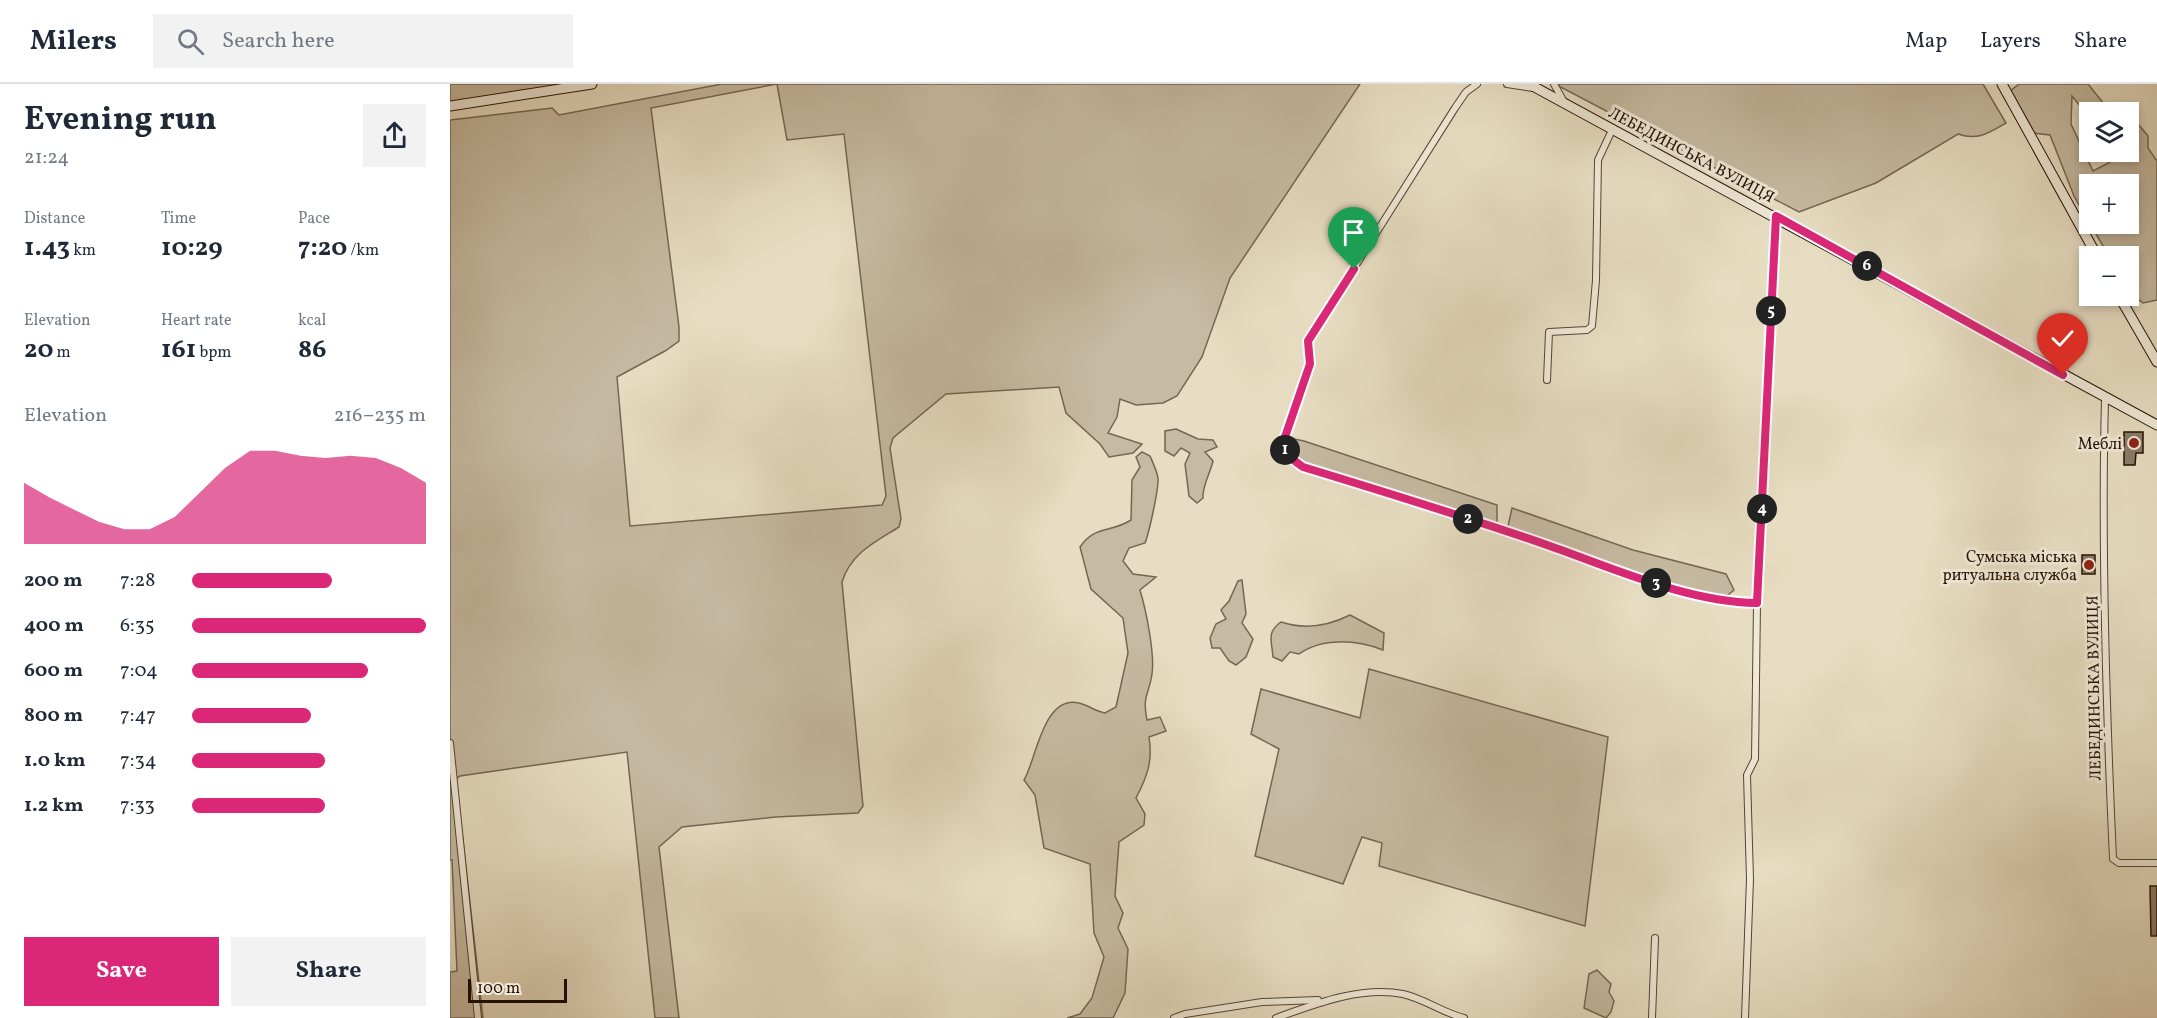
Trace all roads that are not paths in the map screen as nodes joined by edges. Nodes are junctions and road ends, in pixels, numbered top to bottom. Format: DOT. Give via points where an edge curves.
graph roads {
  1 [pos="592,84"];
  2 [pos="1478,84"];
  3 [pos="1507,84"];
  4 [pos="1554,84"];
  5 [pos="2002,84"];
  6 [pos="1534,86"];
  7 [pos="1564,103"];
  8 [pos="450,106"];
  9 [pos="1613,128"];
  10 [pos="1776,216"];
  11 [pos="2091,246"];
  12 [pos="2125,306"];
  13 [pos="2157,362"];
  14 [pos="1547,380"];
  15 [pos="2106,399"];
  16 [pos="2157,425"];
  17 [pos="1757,603"];
  18 [pos="450,743"];
  19 [pos="2157,863"];
  20 [pos="1655,938"];
  21 [pos="1325,1000"];
  22 [pos="478,1018"];
  23 [pos="1174,1018"];
  24 [pos="1276,1018"];
  25 [pos="1464,1018"];
  26 [pos="1652,1018"];
  27 [pos="1745,1018"];
  1 -- 8 [label="street"];
  2 -- 17 [label="street" via="1466,92 1455,108 1308,341 1310,364 1285,437 1288,457 1303,467 1497,528 1627,575 1738,603"];
  3 -- 6 [label="street"];
  4 -- 7 [label="street"];
  5 -- 11 [label="street"];
  6 -- 7 [label="street, ЛЕБЕДИНСЬКА ВУЛИЦЯ"];
  7 -- 9 [label="street, ЛЕБЕДИНСЬКА ВУЛИЦЯ"];
  9 -- 10 [label="street, ЛЕБЕДИНСЬКА ВУЛИЦЯ"];
  9 -- 14 [label="street" via="1598,160 1592,326 1587,330 1548,332"];
  10 -- 15 [label="street, ЛЕБЕДИНСЬКА ВУЛИЦЯ"];
  10 -- 17 [label="street, ЛЕБЕДИНСЬКА ВУЛИЦЯ"];
  12 -- 13 [label="street"];
  15 -- 16 [label="street, ЛЕБЕДИНСЬКА ВУЛИЦЯ"];
  15 -- 19 [label="street, ЛЕБЕДИНСЬКА ВУЛИЦЯ" via="2108,744 2113,859 2119,863"];
  17 -- 27 [label="street, ЛЕБЕДИНСЬКА ВУЛИЦЯ" via="1755,759 1747,775 1750,879"];
  18 -- 22 [label="street"];
  20 -- 26 [label="street"];
  21 -- 23 [label="street" via="1262,1002"];
  21 -- 24 [label="street"];
  21 -- 25 [label="street" via="1383,992 1405,995"];
}
